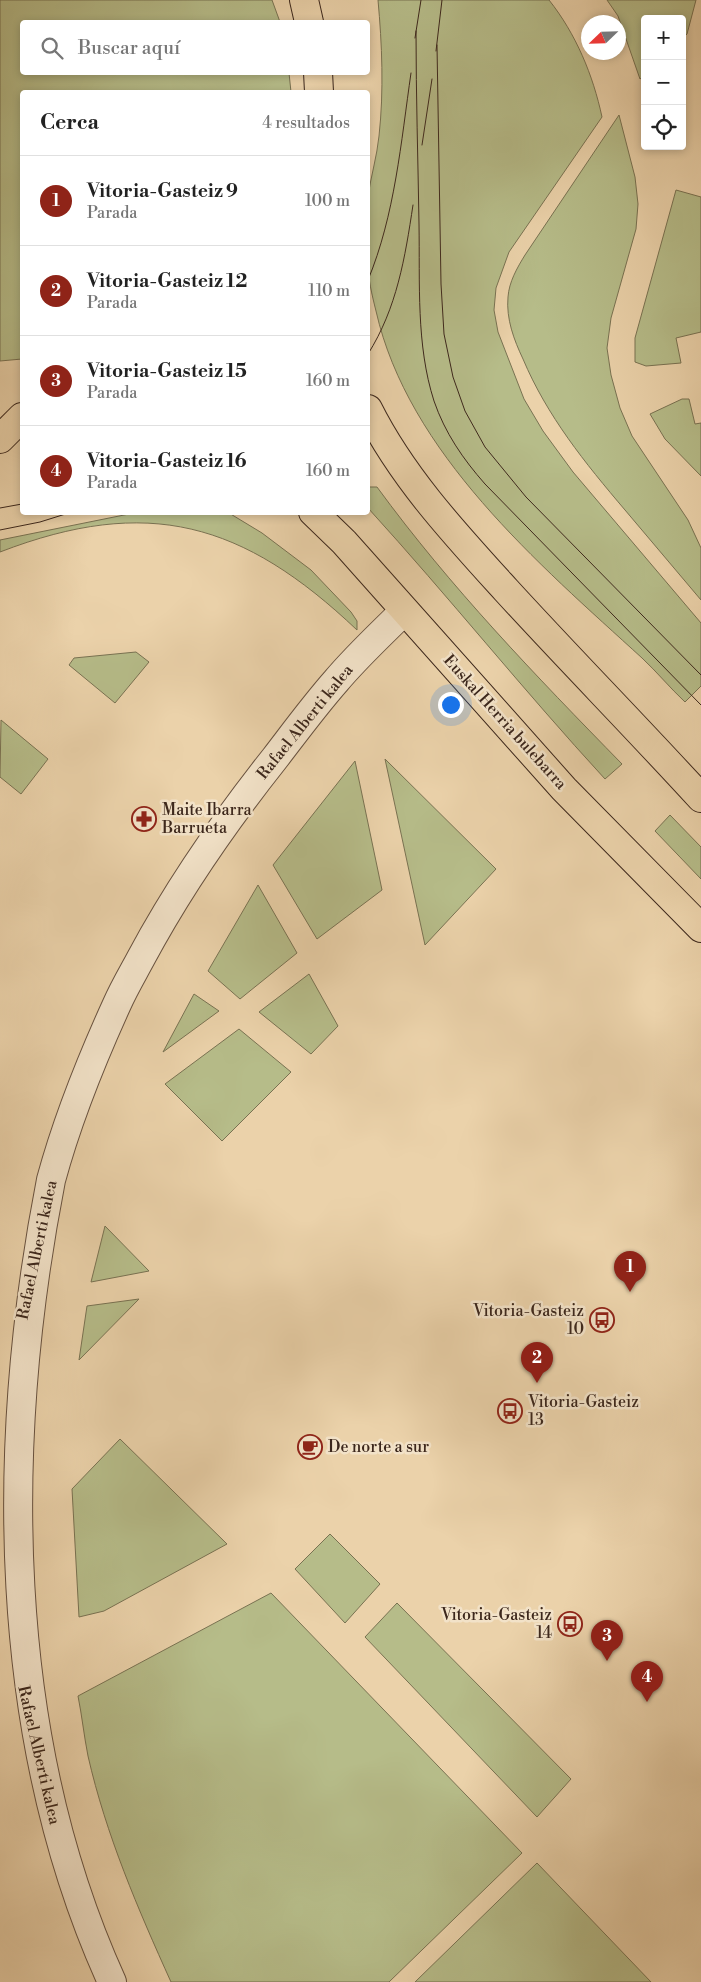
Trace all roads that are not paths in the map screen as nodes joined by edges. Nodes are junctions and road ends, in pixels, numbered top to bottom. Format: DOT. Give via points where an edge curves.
graph roads {
  1 [pos="304,0"];
  2 [pos="309,20"];
  3 [pos="318,75"];
  4 [pos="319,90"];
  5 [pos="0,410"];
  6 [pos="20,412"];
  7 [pos="370,413"];
  8 [pos="20,420"];
  9 [pos="0,439"];
  10 [pos="315,515"];
  11 [pos="404,611"];
  12 [pos="701,798"];
  13 [pos="701,928"];
  14 [pos="112,1982"];
  1 -- 2 [label="main road"];
  3 -- 4 [label="main road"];
  5 -- 6 [label="main road"];
  7 -- 12 [label="main road" via="396,458 456,536"];
  8 -- 9 [label="main road"];
  10 -- 11 [label="main road, Euskal Herria bulebarra" via="344,542"];
  11 -- 13 [label="main road, Euskal Herria bulebarra" via="564,789"];
  11 -- 14 [label="street, Rafael Alberti kalea" via="336,680 252,787 200,858 157,928 117,1002 67,1129 51,1181 24,1299 9,1444 8,1530 21,1684 40,1777 61,1849 82,1911"];
}
